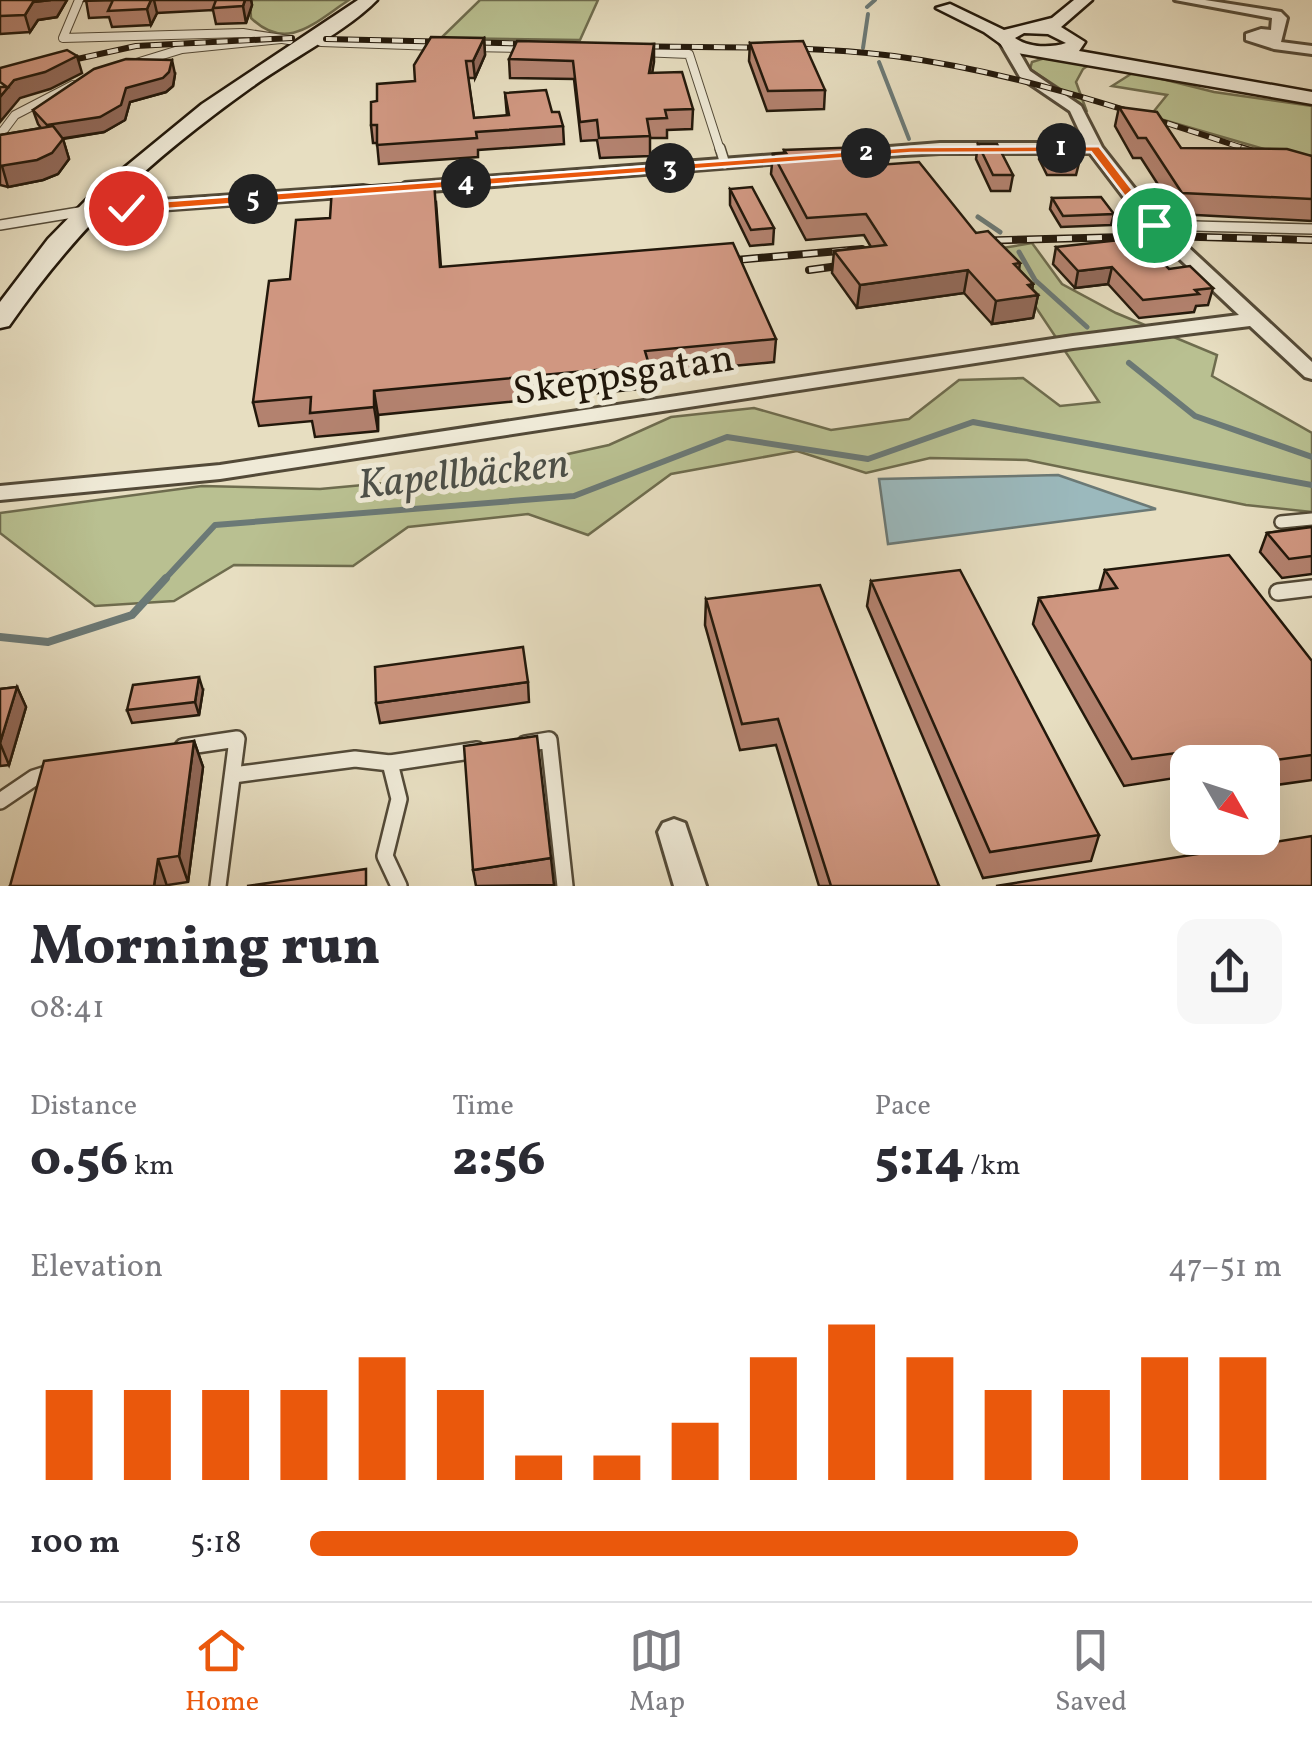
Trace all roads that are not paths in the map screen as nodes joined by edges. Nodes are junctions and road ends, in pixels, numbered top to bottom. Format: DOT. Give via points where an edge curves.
graph roads {
  1 [pos="79,0"];
  2 [pos="369,0"];
  3 [pos="1181,0"];
  4 [pos="1083,1"];
  5 [pos="1033,28"];
  6 [pos="1072,37"];
  7 [pos="1005,39"];
  8 [pos="321,42"];
  9 [pos="446,46"];
  10 [pos="464,46"];
  11 [pos="538,49"];
  12 [pos="1312,50"];
  13 [pos="630,52"];
  14 [pos="1052,52"];
  15 [pos="130,65"];
  16 [pos="1021,66"];
  17 [pos="86,80"];
  18 [pos="1231,86"];
  19 [pos="1312,98"];
  20 [pos="0,136"];
  21 [pos="1094,148"];
  22 [pos="725,164"];
  23 [pos="89,210"];
  24 [pos="0,224"];
  25 [pos="1154,225"];
  26 [pos="1312,229"];
  27 [pos="1256,319"];
  28 [pos="0,320"];
  29 [pos="1312,373"];
  30 [pos="0,493"];
  31 [pos="1312,519"];
  32 [pos="1281,522"];
  33 [pos="1312,588"];
  34 [pos="1278,592"];
  35 [pos="513,745"];
  36 [pos="496,748"];
  37 [pos="162,750"];
  38 [pos="390,763"];
  39 [pos="69,766"];
  40 [pos="233,774"];
  41 [pos="0,801"];
  42 [pos="674,832"];
  43 [pos="218,886"];
  44 [pos="400,886"];
  45 [pos="566,886"];
  46 [pos="690,886"];
  1 -- 15 [label="lane" via="63,38 243,34 285,40 182,49"];
  2 -- 23 [label="main road" via="211,106"];
  3 -- 12 [label="street" via="1276,15 1282,18 1276,40"];
  4 -- 5 [label="main road" via="1058,22"];
  4 -- 6 [label="main road"];
  5 -- 6 [label="main road"];
  5 -- 7 [label="main road" via="1013,30"];
  5 -- 7 [label="main road" via="938,6"];
  6 -- 14 [label="main road" via="1074,47"];
  6 -- 18 [label="main road" via="1094,50"];
  7 -- 14 [label="main road" via="1022,49"];
  7 -- 16 [label="street"];
  8 -- 9 [label="lane"];
  10 -- 11 [label="lane"];
  13 -- 22 [label="lane" via="689,54"];
  14 -- 16 [label="street"];
  14 -- 18 [label="main road"];
  16 -- 21 [label="street" via="1076,108"];
  17 -- 20 [label="lane" via="16,116"];
  18 -- 19 [label="main road"];
  21 -- 22 [label="street" via="940,148"];
  21 -- 25 [label="street"];
  22 -- 23 [label="street"];
  23 -- 24 [label="lane"];
  23 -- 28 [label="main road"];
  25 -- 26 [label="lane"];
  25 -- 27 [label="street"];
  27 -- 29 [label="street"];
  27 -- 30 [label="street, Skeppsgatan" via="220,472"];
  31 -- 32 [label="lane"];
  33 -- 34 [label="lane"];
  35 -- 45 [label="lane" via="548,740"];
  36 -- 38 [label="lane"];
  37 -- 40 [label="lane" via="237,739"];
  38 -- 40 [label="lane" via="355,758"];
  38 -- 44 [label="lane" via="400,799 385,856"];
  39 -- 41 [label="lane" via="34,778"];
  40 -- 43 [label="lane"];
  42 -- 46 [label="street"];
}
